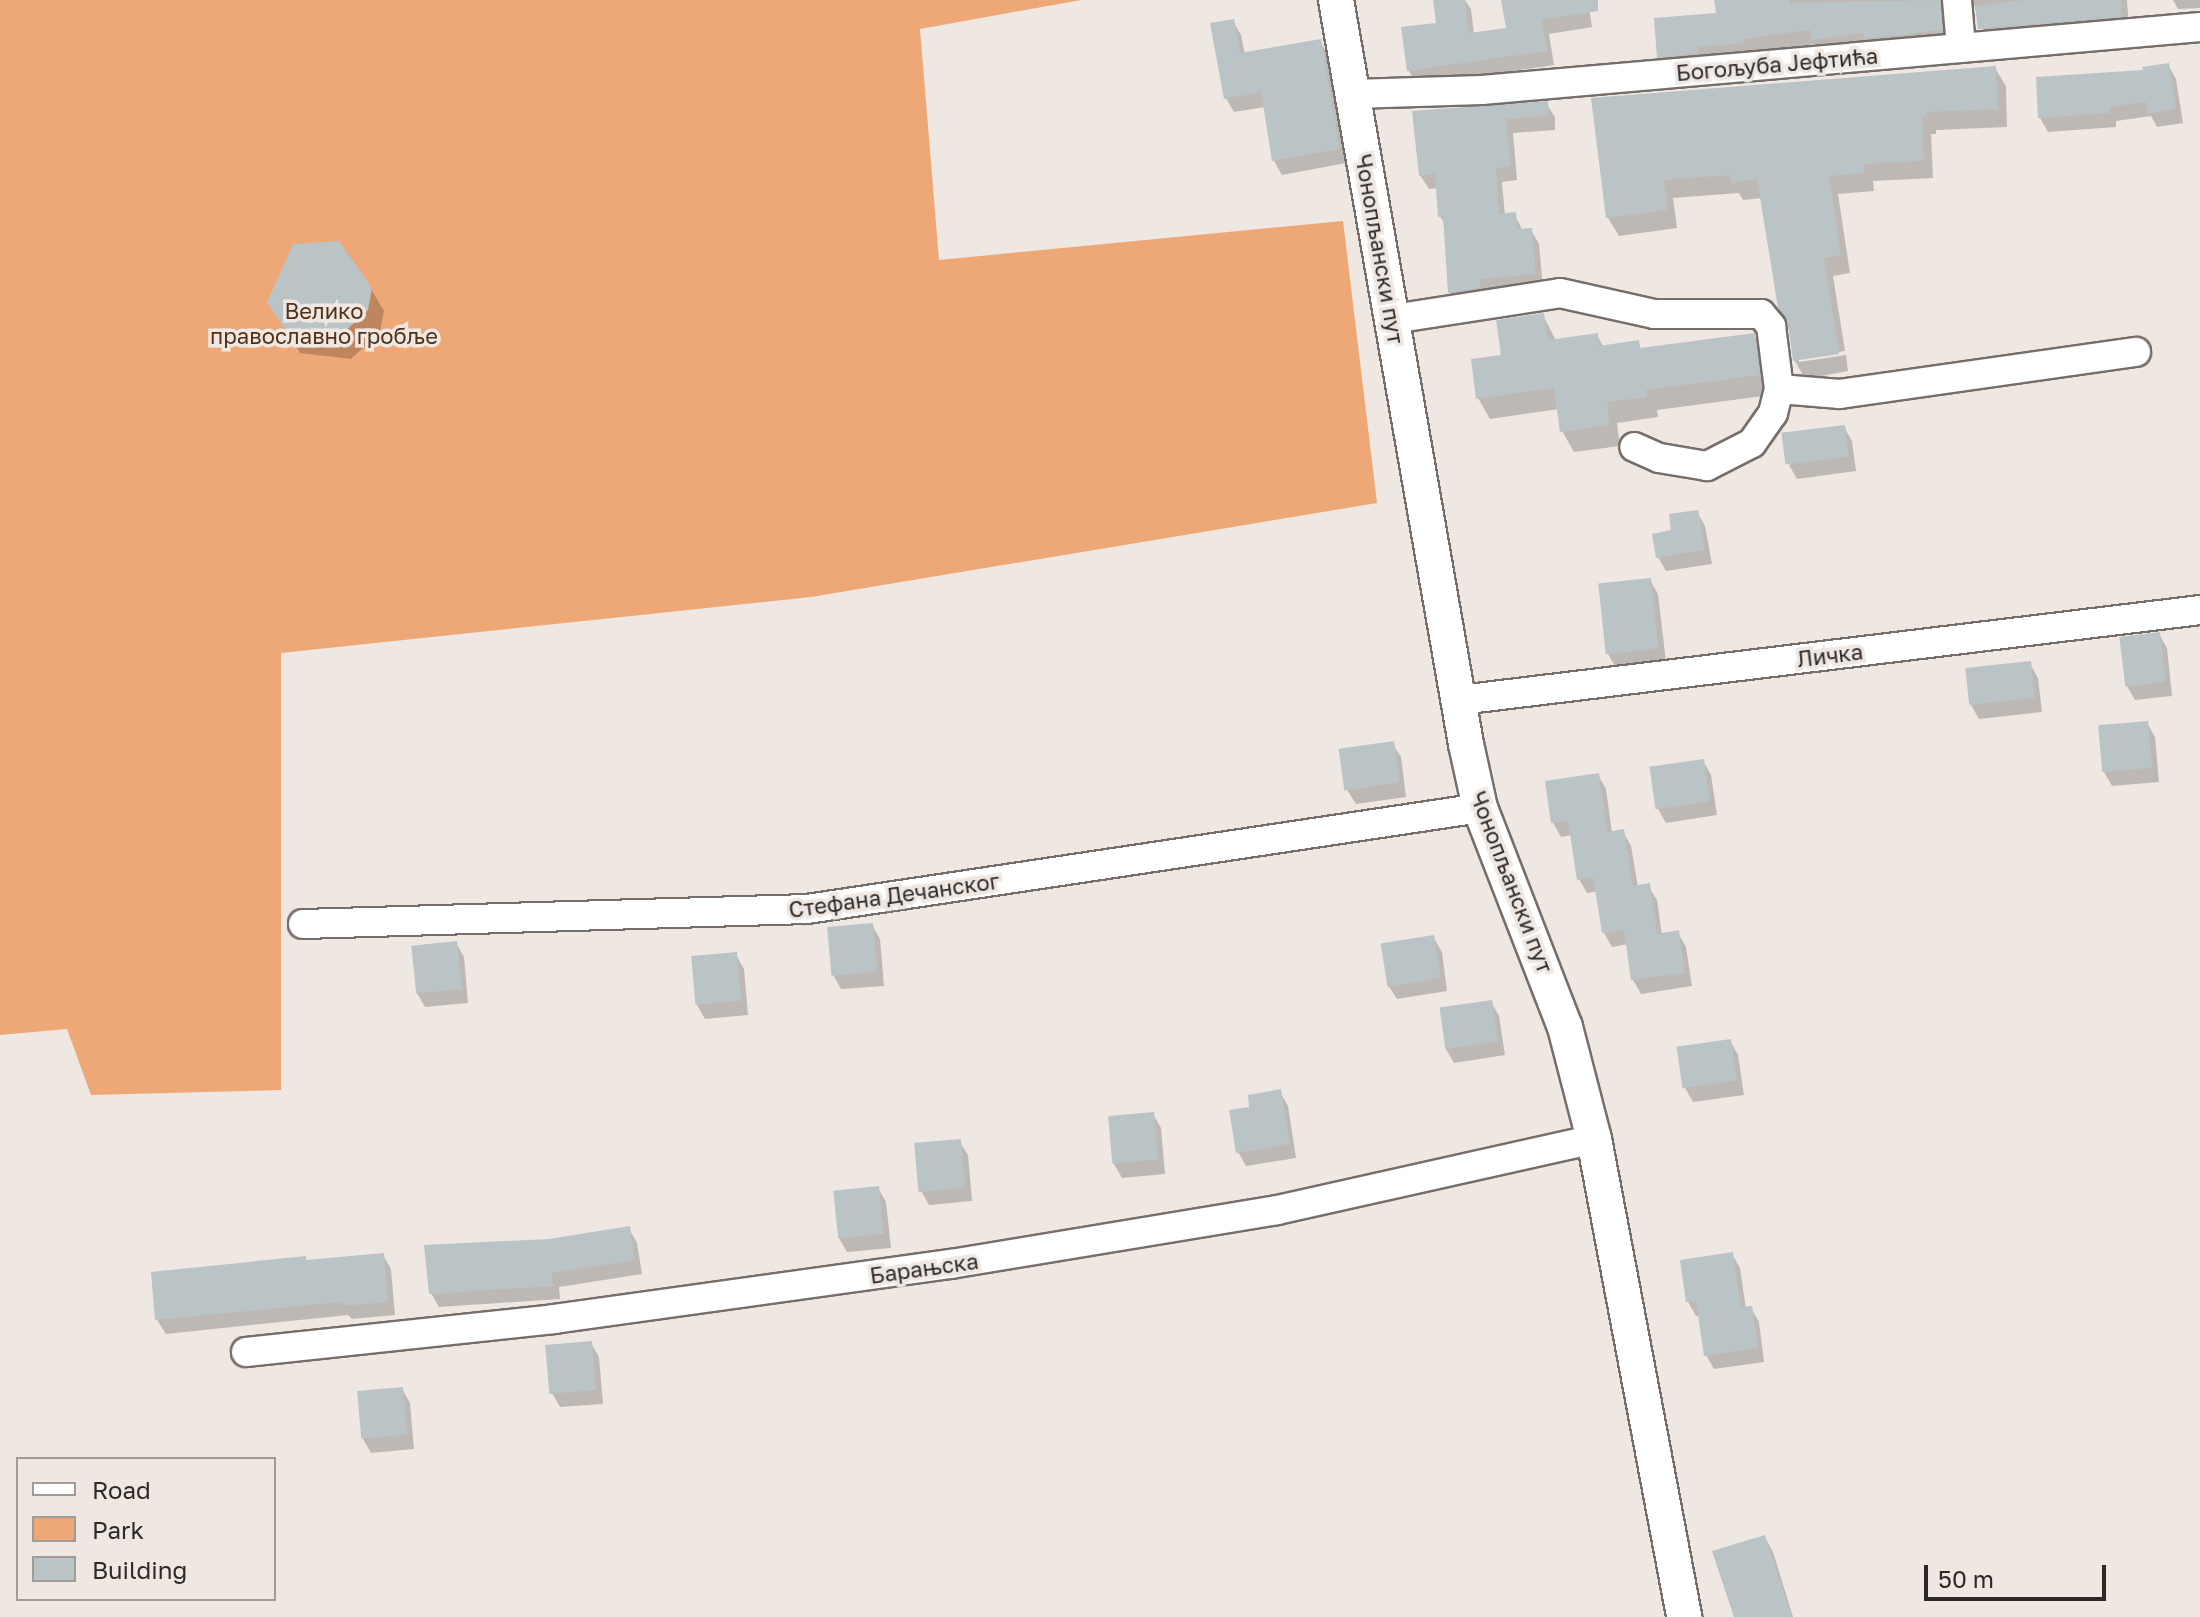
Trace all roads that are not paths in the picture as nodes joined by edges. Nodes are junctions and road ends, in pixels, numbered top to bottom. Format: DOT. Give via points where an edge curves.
graph roads {
  1 [pos="1336,0"];
  2 [pos="1957,0"];
  3 [pos="2200,27"];
  4 [pos="1961,48"];
  5 [pos="1353,94"];
  6 [pos="1393,319"];
  7 [pos="2136,352"];
  8 [pos="1779,389"];
  9 [pos="1634,447"];
  10 [pos="2200,610"];
  11 [pos="1460,700"];
  12 [pos="1480,808"];
  13 [pos="303,924"];
  14 [pos="1594,1139"];
  15 [pos="246,1352"];
  16 [pos="1684,1617"];
  1 -- 5 [label="street, Чонопљански пут"];
  2 -- 4 [label="street"];
  3 -- 4 [label="street, Богољуба Јефтића"];
  4 -- 5 [label="street, Богољуба Јефтића" via="1482,90"];
  5 -- 6 [label="street, Чонопљански пут"];
  6 -- 8 [label="street" via="1560,293 1654,314 1761,314 1771,326"];
  6 -- 11 [label="street, Чонопљански пут"];
  7 -- 8 [label="street" via="1840,394"];
  8 -- 9 [label="street" via="1773,413 1752,443 1707,466 1659,458"];
  10 -- 11 [label="street, Личка"];
  11 -- 12 [label="street, Чонопљански пут"];
  12 -- 13 [label="street, Стефана Дечанског" via="807,909"];
  12 -- 14 [label="street, Чонопљански пут" via="1565,1027"];
  14 -- 15 [label="street, Барањска" via="1277,1210 951,1264 554,1319"];
  14 -- 16 [label="street, Чонопљански пут"];
}
